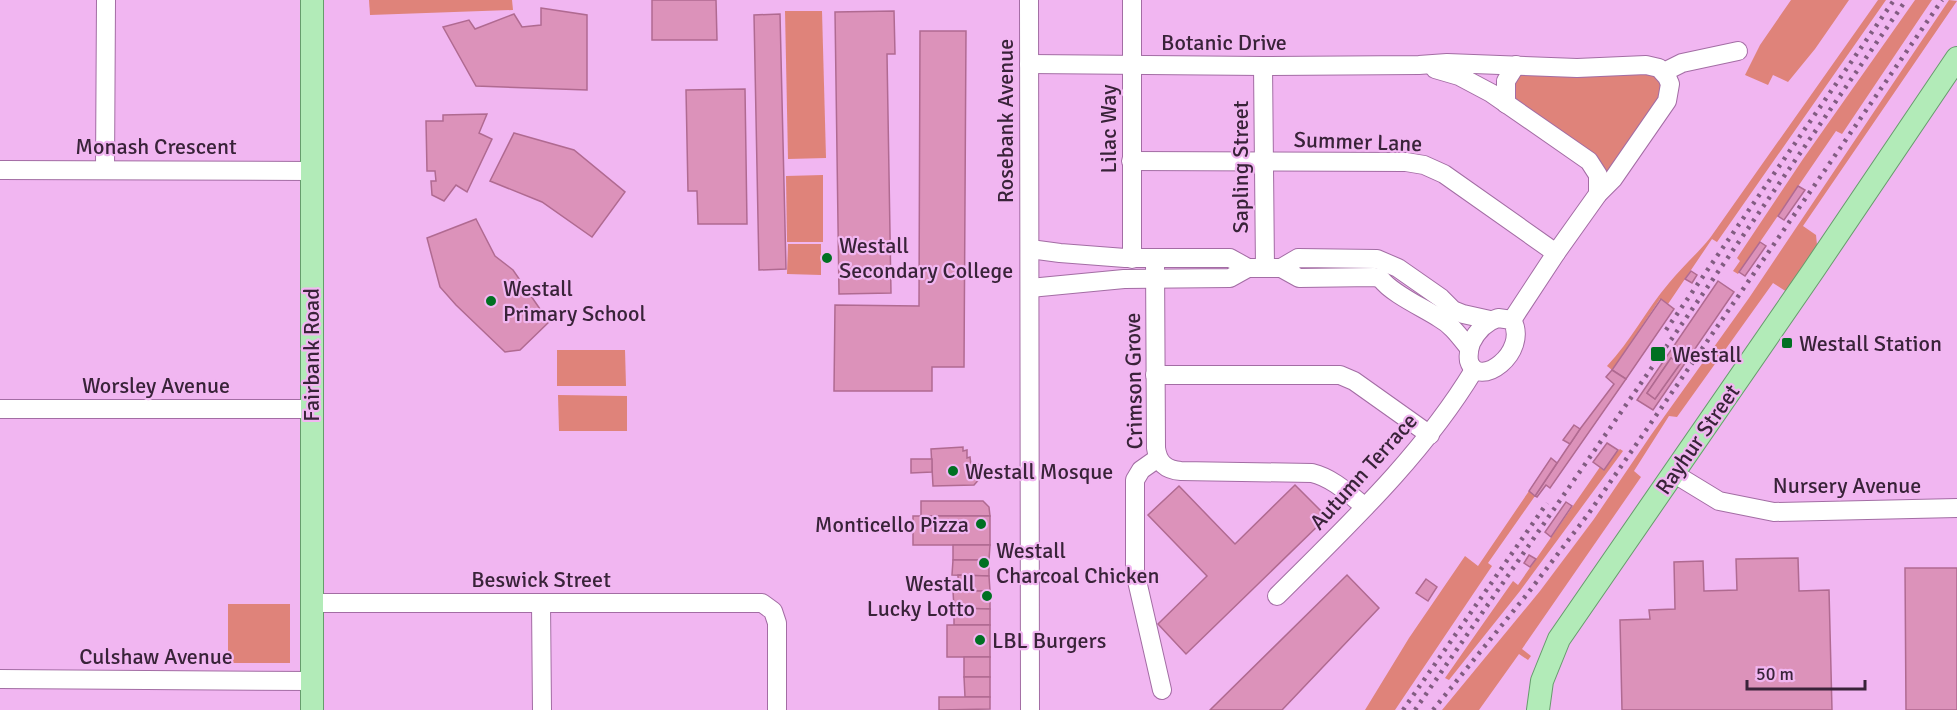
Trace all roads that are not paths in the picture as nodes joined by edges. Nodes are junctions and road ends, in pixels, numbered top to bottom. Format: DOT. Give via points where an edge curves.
graph roads {
  1 [pos="106,0"];
  2 [pos="312,0"];
  3 [pos="1029,0"];
  4 [pos="1132,0"];
  5 [pos="1738,51"];
  6 [pos="1957,58"];
  7 [pos="1029,64"];
  8 [pos="1132,65"];
  9 [pos="1419,65"];
  10 [pos="1516,65"];
  11 [pos="1263,66"];
  12 [pos="1664,72"];
  13 [pos="1506,104"];
  14 [pos="1131,161"];
  15 [pos="1264,162"];
  16 [pos="105,170"];
  17 [pos="0,171"];
  18 [pos="312,171"];
  19 [pos="1598,194"];
  20 [pos="1030,249"];
  21 [pos="1556,253"];
  22 [pos="1132,259"];
  23 [pos="1155,259"];
  24 [pos="1264,268"];
  25 [pos="1155,279"];
  26 [pos="1030,288"];
  27 [pos="1490,320"];
  28 [pos="1512,320"];
  29 [pos="1469,348"];
  30 [pos="1474,370"];
  31 [pos="1155,375"];
  32 [pos="0,409"];
  33 [pos="311,409"];
  34 [pos="1430,435"];
  35 [pos="1158,458"];
  36 [pos="1673,473"];
  37 [pos="1365,507"];
  38 [pos="1957,508"];
  39 [pos="1277,596"];
  40 [pos="311,603"];
  41 [pos="541,603"];
  42 [pos="0,679"];
  43 [pos="311,681"];
  44 [pos="1162,690"];
  45 [pos="312,710"];
  46 [pos="542,710"];
  47 [pos="777,710"];
  48 [pos="1030,710"];
  49 [pos="1538,710"];
  1 -- 16 [label="street"];
  2 -- 18 [label="main road, Fairbank Road"];
  3 -- 7 [label="street, Rosebank Avenue"];
  4 -- 8 [label="street, Lilac Way"];
  5 -- 12 [label="street" via="1682,63"];
  6 -- 36 [label="main road, Rayhur Street"];
  7 -- 8 [label="street, Botanic Drive"];
  7 -- 20 [label="street, Rosebank Avenue"];
  8 -- 11 [label="street, Botanic Drive"];
  8 -- 14 [label="street, Lilac Way"];
  9 -- 10 [label="street, Botanic Drive"];
  9 -- 11 [label="street, Botanic Drive"];
  9 -- 13 [label="street, Botanic Drive" via="1459,76"];
  10 -- 12 [label="street, Botanic Drive" via="1653,65"];
  10 -- 13 [label="street" via="1506,81"];
  11 -- 15 [label="street, Sapling Street"];
  12 -- 19 [label="street" via="1670,84 1667,101 1613,179"];
  13 -- 19 [label="street, Botanic Drive" via="1589,161 1598,175"];
  14 -- 15 [label="street, Summer Lane"];
  14 -- 22 [label="street, Lilac Way"];
  15 -- 21 [label="street, Summer Lane" via="1424,165 1444,174"];
  15 -- 24 [label="street, Sapling Street"];
  16 -- 17 [label="street, Monash Crescent"];
  16 -- 18 [label="street, Monash Crescent"];
  18 -- 33 [label="main road, Fairbank Road"];
  19 -- 21 [label="street"];
  20 -- 22 [label="street"];
  20 -- 26 [label="street, Rosebank Avenue"];
  21 -- 28 [label="street"];
  22 -- 23 [label="street"];
  23 -- 24 [label="street" via="1230,258"];
  23 -- 25 [label="street, Crimson Grove"];
  24 -- 25 [label="street" via="1230,278"];
  24 -- 27 [label="street" via="1298,258 1377,259 1398,268 1453,310"];
  24 -- 29 [label="street" via="1299,278 1379,278 1441,319"];
  25 -- 26 [label="street"];
  25 -- 31 [label="street, Crimson Grove"];
  26 -- 48 [label="street, Rosebank Avenue"];
  27 -- 28 [label="street"];
  27 -- 29 [label="street" via="1475,334"];
  28 -- 30 [label="street" via="1517,332 1508,357 1487,372"];
  29 -- 30 [label="street" via="1468,358"];
  30 -- 34 [label="street, Autumn Terrace"];
  31 -- 34 [label="street" via="1340,375"];
  31 -- 35 [label="street, Crimson Grove"];
  32 -- 33 [label="street, Worsley Avenue"];
  33 -- 40 [label="main road, Fairbank Road"];
  34 -- 37 [label="street, Autumn Terrace"];
  35 -- 37 [label="street, Crimson Grove" via="1167,468 1181,471 1312,472 1339,486"];
  35 -- 44 [label="street" via="1141,470 1135,480 1134,562"];
  36 -- 38 [label="street, Nursery Avenue" via="1719,501 1774,512"];
  36 -- 49 [label="main road, Rayhur Street" via="1558,639 1542,681"];
  37 -- 39 [label="street, Autumn Terrace"];
  40 -- 41 [label="street, Beswick Street"];
  40 -- 43 [label="main road, Fairbank Road"];
  41 -- 46 [label="street"];
  41 -- 47 [label="street, Beswick Street" via="756,602 769,607 777,628"];
  42 -- 43 [label="street, Culshaw Avenue"];
  43 -- 45 [label="main road, Fairbank Road"];
}
